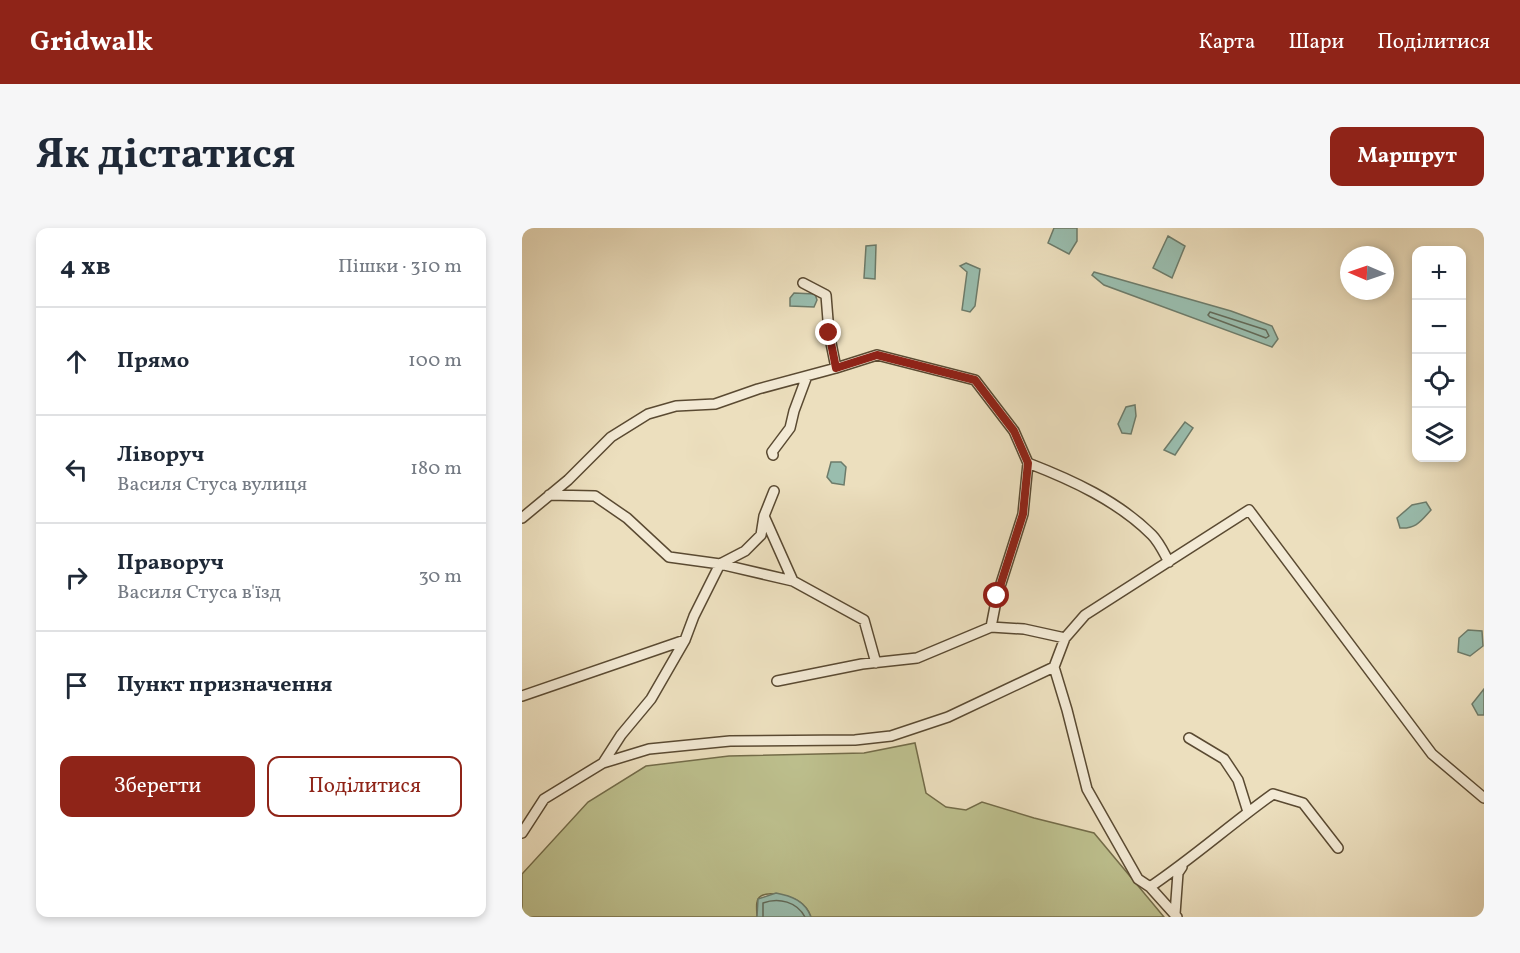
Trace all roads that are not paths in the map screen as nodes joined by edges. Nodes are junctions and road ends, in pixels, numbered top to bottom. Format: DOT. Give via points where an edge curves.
graph roads {
  1 [pos="803,283"];
  2 [pos="836,368"];
  3 [pos="807,376"];
  4 [pos="773,455"];
  5 [pos="1028,463"];
  6 [pos="774,491"];
  7 [pos="549,495"];
  8 [pos="764,516"];
  9 [pos="522,518"];
  10 [pos="1169,562"];
  11 [pos="720,564"];
  12 [pos="793,581"];
  13 [pos="991,627"];
  14 [pos="1065,638"];
  15 [pos="685,640"];
  16 [pos="876,663"];
  17 [pos="1054,667"];
  18 [pos="777,681"];
  19 [pos="522,696"];
  20 [pos="1189,738"];
  21 [pos="603,763"];
  22 [pos="1484,798"];
  23 [pos="1248,812"];
  24 [pos="522,833"];
  25 [pos="1338,848"];
  26 [pos="1185,863"];
  27 [pos="1150,887"];
  28 [pos="1176,915"];
  1 -- 2 [label="street" via="826,295"];
  2 -- 3 [label="street"];
  2 -- 5 [label="street" via="877,355 975,380 1014,431"];
  3 -- 4 [label="street" via="790,428"];
  3 -- 7 [label="street" via="715,404 676,406 648,414 611,437"];
  5 -- 10 [label="street" via="1118,506 1154,536"];
  5 -- 13 [label="street" via="1023,514"];
  6 -- 8 [label="street"];
  7 -- 9 [label="street"];
  7 -- 11 [label="street" via="595,496 627,518 669,556"];
  8 -- 11 [label="street" via="761,535 745,551"];
  8 -- 12 [label="street"];
  10 -- 14 [label="street" via="1085,615"];
  10 -- 22 [label="street" via="1249,510 1432,754"];
  11 -- 12 [label="street"];
  11 -- 15 [label="street"];
  12 -- 16 [label="street" via="864,620"];
  13 -- 14 [label="street"];
  13 -- 16 [label="street" via="917,658"];
  14 -- 17 [label="street"];
  15 -- 19 [label="street"];
  15 -- 21 [label="street" via="651,699"];
  16 -- 18 [label="street"];
  17 -- 21 [label="street" via="948,717 891,736 730,741 649,749"];
  17 -- 27 [label="street" via="1087,789 1138,879"];
  20 -- 23 [label="street" via="1224,759 1238,780"];
  21 -- 24 [label="street" via="544,799"];
  23 -- 25 [label="street" via="1273,794 1303,803"];
  23 -- 26 [label="street"];
  26 -- 27 [label="street"];
  26 -- 28 [label="street" via="1178,873"];
  27 -- 28 [label="street"];
}
